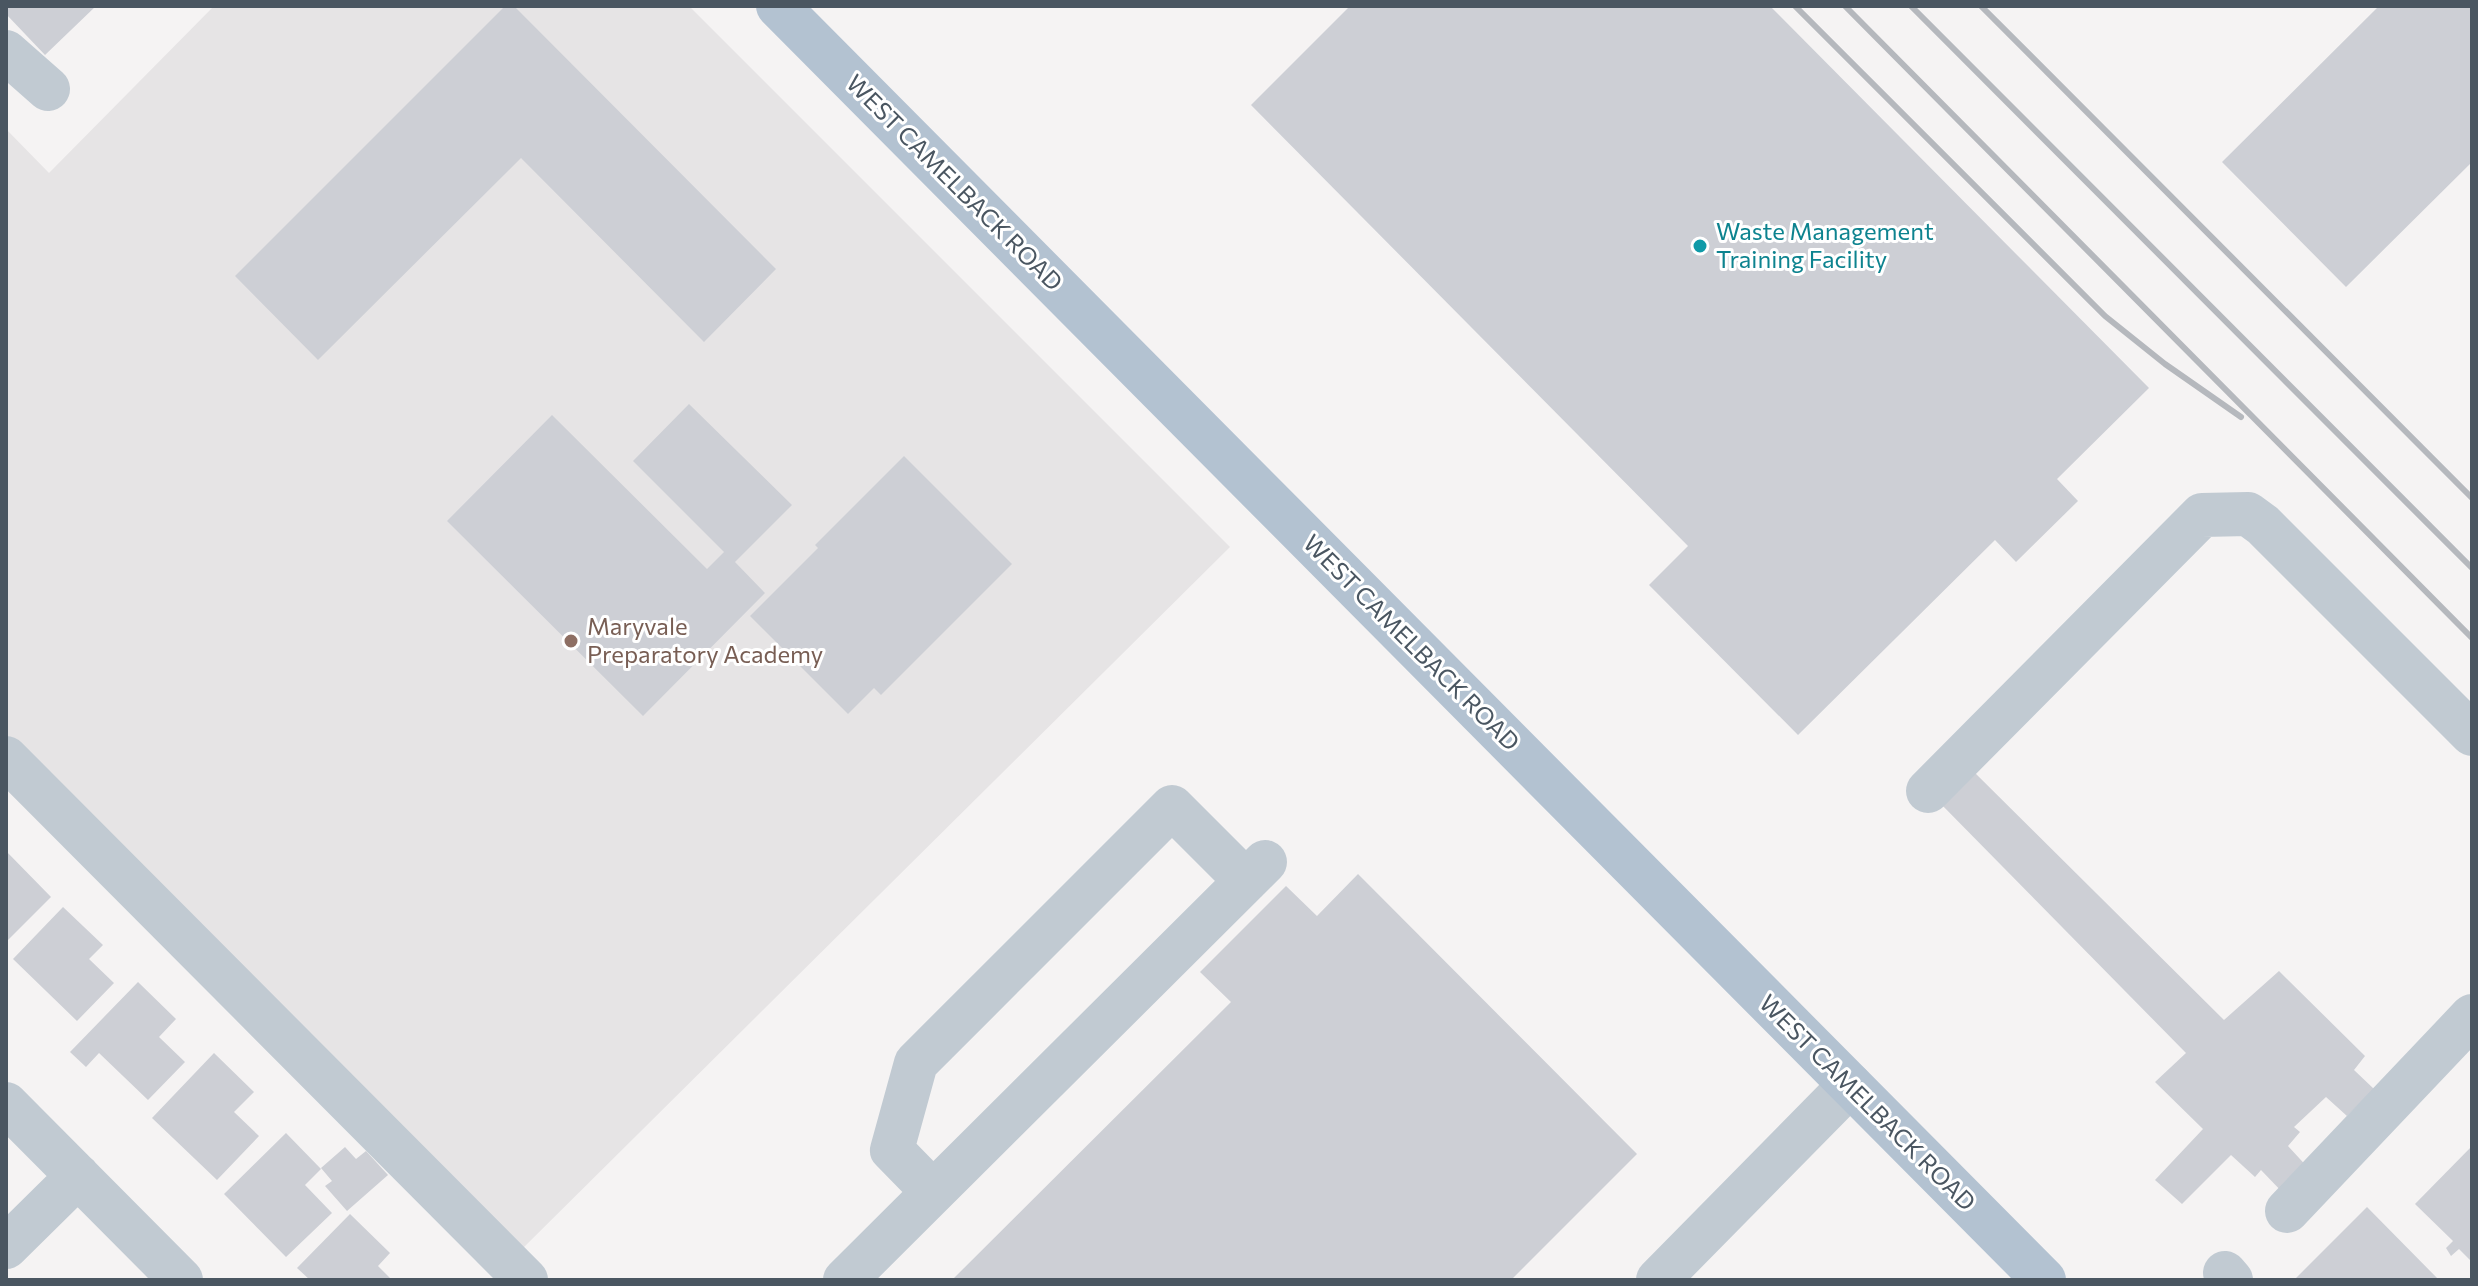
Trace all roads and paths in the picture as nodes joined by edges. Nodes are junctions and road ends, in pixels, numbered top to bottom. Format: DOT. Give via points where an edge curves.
graph roads {
  1 [pos="778,6"];
  2 [pos="6,52"];
  3 [pos="48,89"];
  4 [pos="2472,734"];
  5 [pos="6,758"];
  6 [pos="1928,791"];
  7 [pos="2472,1016"];
  8 [pos="1850,1085"];
  9 [pos="6,1104"];
  10 [pos="78,1176"];
  11 [pos="933,1192"];
  12 [pos="2287,1211"];
  13 [pos="6,1247"];
  14 [pos="181,1280"];
  15 [pos="526,1280"];
  16 [pos="845,1280"];
  17 [pos="1658,1280"];
  18 [pos="2044,1280"];
  1 -- 8 [label="main road, WEST CAMELBACK ROAD"];
  2 -- 3 [label="street"];
  4 -- 6 [label="street" via="2263,525 2248,514 2202,515"];
  5 -- 15 [label="street"];
  7 -- 12 [label="street"];
  8 -- 17 [label="street"];
  8 -- 18 [label="main road, WEST CAMELBACK ROAD"];
  9 -- 10 [label="street"];
  10 -- 13 [label="street"];
  10 -- 14 [label="street"];
  11 -- 11 [label="street" via="1257,871 1172,807 916,1063 892,1150"];
  11 -- 16 [label="street"];
}
